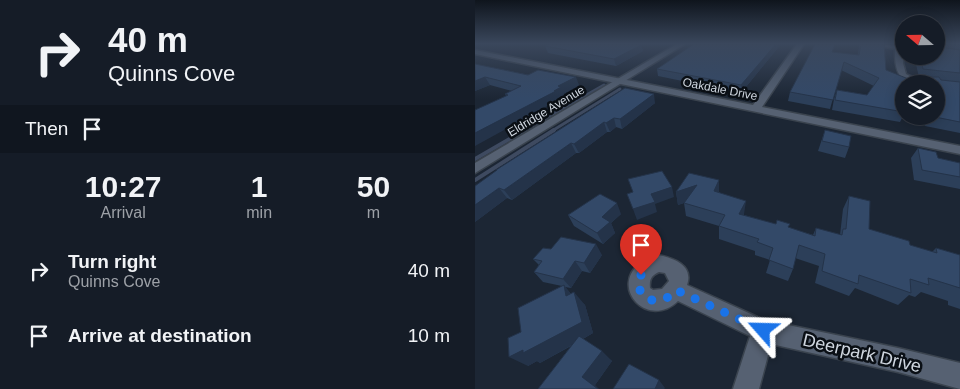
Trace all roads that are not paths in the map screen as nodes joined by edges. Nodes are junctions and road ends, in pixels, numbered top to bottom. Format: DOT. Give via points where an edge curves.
graph roads {
  1 [pos="526,62"];
  2 [pos="652,62"];
  3 [pos="788,62"];
  4 [pos="621,81"];
  5 [pos="755,108"];
  6 [pos="960,150"];
  7 [pos="475,169"];
  8 [pos="676,290"];
  9 [pos="763,330"];
  10 [pos="960,376"];
  11 [pos="746,389"];
  1 -- 4 [label="street, Oakdale Drive"];
  2 -- 4 [label="street, Eldridge Avenue"];
  3 -- 5 [label="street"];
  4 -- 5 [label="street, Oakdale Drive"];
  4 -- 7 [label="street, Eldridge Avenue"];
  5 -- 6 [label="street, Oakdale Drive"];
  8 -- 9 [label="street, Deerpark Drive"];
  9 -- 10 [label="street, Deerpark Drive"];
  9 -- 11 [label="street"];
}
